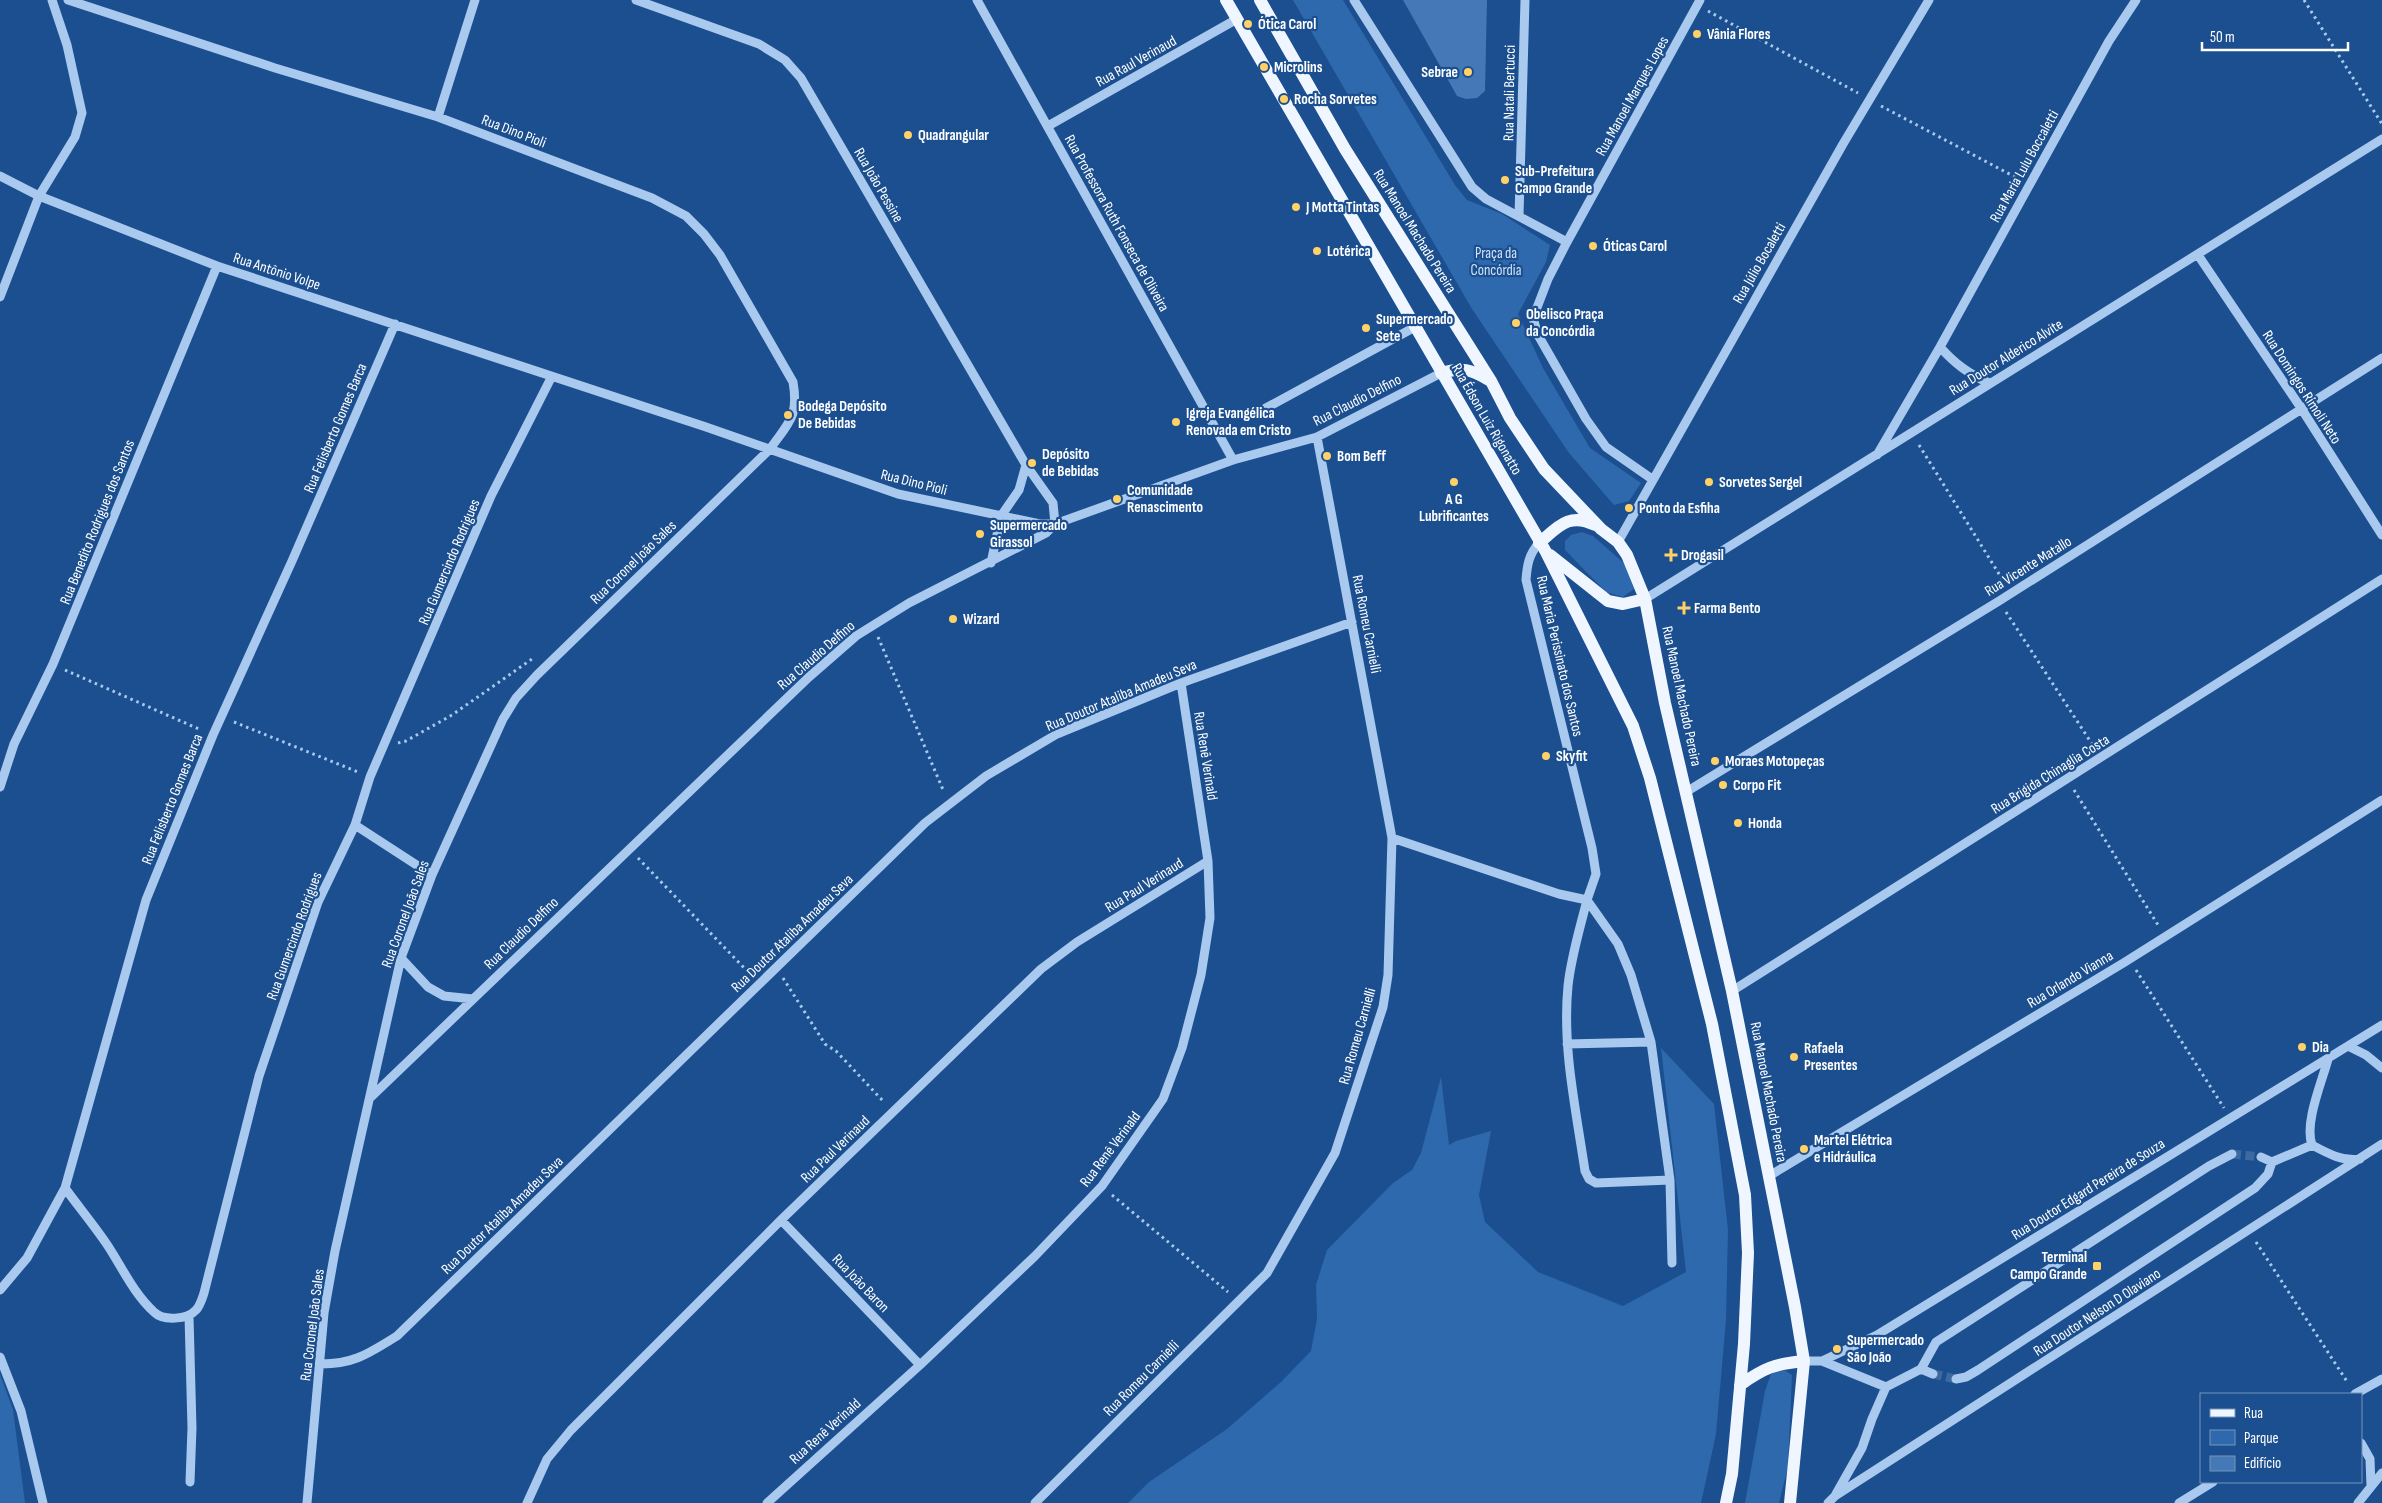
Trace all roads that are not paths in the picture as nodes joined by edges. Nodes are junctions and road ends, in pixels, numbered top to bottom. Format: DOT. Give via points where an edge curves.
graph roads {
  1 [pos="52,0"];
  2 [pos="68,0"];
  3 [pos="474,0"];
  4 [pos="636,0"];
  5 [pos="977,0"];
  6 [pos="1226,0"];
  7 [pos="1260,0"];
  8 [pos="1354,0"];
  9 [pos="1524,0"];
  10 [pos="1700,0"];
  11 [pos="1928,0"];
  12 [pos="2136,0"];
  13 [pos="1237,19"];
  14 [pos="438,117"];
  15 [pos="1048,126"];
  16 [pos="2382,139"];
  17 [pos="0,176"];
  18 [pos="39,196"];
  19 [pos="1519,216"];
  20 [pos="1567,242"];
  21 [pos="2198,255"];
  22 [pos="217,266"];
  23 [pos="0,297"];
  24 [pos="395,324"];
  25 [pos="1415,327"];
  26 [pos="1940,347"];
  27 [pos="2382,358"];
  28 [pos="1441,373"];
  29 [pos="551,378"];
  30 [pos="1491,381"];
  31 [pos="1989,383"];
  32 [pos="2301,408"];
  33 [pos="1253,415"];
  34 [pos="1317,437"];
  35 [pos="770,449"];
  36 [pos="1875,457"];
  37 [pos="1233,460"];
  38 [pos="1026,465"];
  39 [pos="1652,479"];
  40 [pos="1000,516"];
  41 [pos="1055,524"];
  42 [pos="1601,529"];
  43 [pos="2382,535"];
  44 [pos="1618,542"];
  45 [pos="1542,548"];
  46 [pos="991,563"];
  47 [pos="2382,579"];
  48 [pos="1645,599"];
  49 [pos="1352,622"];
  50 [pos="1180,683"];
  51 [pos="0,787"];
  52 [pos="1686,792"];
  53 [pos="2382,800"];
  54 [pos="355,825"];
  55 [pos="1392,838"];
  56 [pos="1208,861"];
  57 [pos="432,874"];
  58 [pos="1587,900"];
  59 [pos="401,958"];
  60 [pos="1732,991"];
  61 [pos="473,999"];
  62 [pos="2382,1025"];
  63 [pos="1651,1042"];
  64 [pos="1566,1044"];
  65 [pos="2348,1046"];
  66 [pos="2328,1059"];
  67 [pos="2382,1068"];
  68 [pos="370,1097"];
  69 [pos="2382,1144"];
  70 [pos="2312,1145"];
  71 [pos="2232,1154"];
  72 [pos="2261,1156"];
  73 [pos="2360,1159"];
  74 [pos="2272,1162"];
  75 [pos="1769,1176"];
  76 [pos="1670,1180"];
  77 [pos="65,1188"];
  78 [pos="781,1220"];
  79 [pos="1672,1263"];
  80 [pos="0,1290"];
  81 [pos="189,1316"];
  82 [pos="0,1357"];
  83 [pos="1804,1361"];
  84 [pos="1822,1362"];
  85 [pos="321,1364"];
  86 [pos="920,1365"];
  87 [pos="1921,1369"];
  88 [pos="1933,1374"];
  89 [pos="1956,1379"];
  90 [pos="2382,1379"];
  91 [pos="1740,1384"];
  92 [pos="1886,1387"];
  93 [pos="2357,1393"];
  94 [pos="2362,1444"];
  95 [pos="2382,1473"];
  96 [pos="1732,1474"];
  97 [pos="190,1482"];
  98 [pos="2211,1483"];
  99 [pos="2372,1486"];
  100 [pos="1835,1496"];
  101 [pos="43,1503"];
  102 [pos="307,1503"];
  103 [pos="527,1503"];
  104 [pos="767,1503"];
  105 [pos="1035,1503"];
  106 [pos="1726,1503"];
  107 [pos="1734,1503"];
  108 [pos="1790,1503"];
  109 [pos="1828,1503"];
  110 [pos="2179,1503"];
  111 [pos="2358,1503"];
  1 -- 18 [label="street" via="67,45 82,114 75,138"];
  2 -- 14 [label="street, Rua Dino Pioli"];
  3 -- 14 [label="street"];
  4 -- 38 [label="street, Rua João Pessine" via="759,44 786,60 801,78"];
  5 -- 15 [label="street, Rua Professora Ruth Fonseca de Oliveira"];
  6 -- 13 [label="main road, Rua Édson Luiz Rigonatto"];
  7 -- 30 [label="main road, Rua Manoel Machado Pereira" via="1345,148"];
  8 -- 19 [label="street" via="1472,187 1486,199"];
  9 -- 19 [label="street, Rua Natali Bertucci"];
  10 -- 20 [label="street, Rua Manoel Marques Lopes"];
  11 -- 39 [label="street, Rua Júlio Bocaletti"];
  12 -- 26 [label="street, Rua Maria Lulu Boccaletti" via="2099,58"];
  13 -- 15 [label="street, Rua Raul Verinaud"];
  13 -- 25 [label="main road, Rua Édson Luiz Rigonatto"];
  14 -- 35 [label="street, Rua Dino Pioli" via="652,198 686,216 720,255 793,382 796,403 793,416"];
  15 -- 37 [label="street, Rua Professora Ruth Fonseca de Oliveira"];
  16 -- 21 [label="street, Rua Doutor Alderico Alvite"];
  17 -- 18 [label="street, Rua Antônio Volpe"];
  18 -- 22 [label="street, Rua Antônio Volpe"];
  18 -- 23 [label="street"];
  19 -- 20 [label="street"];
  20 -- 39 [label="street, Rua Manoel Marques Lopes" via="1533,318 1538,335 1586,419 1606,446"];
  21 -- 31 [label="street, Rua Doutor Alderico Alvite"];
  21 -- 32 [label="street, Rua Domingos Rímoli Neto"];
  22 -- 24 [label="street, Rua Antônio Volpe"];
  22 -- 51 [label="street, Rua Benedito Rodrigues dos Santos" via="53,664 14,744"];
  24 -- 29 [label="street, Rua Antônio Volpe"];
  24 -- 77 [label="street, Rua Felisberto Gomes Barca" via="213,735 146,900"];
  25 -- 28 [label="main road, Rua Édson Luiz Rigonatto"];
  25 -- 33 [label="street"];
  26 -- 31 [label="street" via="1972,376"];
  26 -- 36 [label="street, Rua Maria Lulu Boccaletti"];
  27 -- 32 [label="street, Rua Vicente Matallo"];
  28 -- 30 [label="main road" via="1455,369 1471,370"];
  28 -- 34 [label="street, Rua Claudio Delfino"];
  28 -- 45 [label="main road, Rua Édson Luiz Rigonatto"];
  29 -- 35 [label="street, Rua Dino Pioli"];
  29 -- 54 [label="street, Rua Gumercindo Rodrigues" via="492,496 370,777"];
  30 -- 42 [label="main road, Rua Manoel Machado Pereira" via="1510,418 1544,469"];
  31 -- 36 [label="street, Rua Doutor Alderico Alvite"];
  32 -- 43 [label="street, Rua Domingos Rímoli Neto"];
  32 -- 52 [label="street, Rua Vicente Matallo" via="1999,601"];
  34 -- 37 [label="street, Rua Claudio Delfino"];
  34 -- 49 [label="street, Rua Romeu Carnielli"];
  35 -- 40 [label="street, Rua Dino Pioli" via="898,494"];
  35 -- 57 [label="street, Rua Coronel João Sales" via="516,698 499,727"];
  36 -- 48 [label="street, Rua Doutor Alderico Alvite"];
  37 -- 41 [label="street, Rua Claudio Delfino"];
  38 -- 40 [label="street" via="1019,490"];
  38 -- 41 [label="street, Rua João Pessine" via="1053,503"];
  39 -- 44 [label="street, Rua Júlio Bocaletti"];
  40 -- 41 [label="street, Rua Dino Pioli"];
  40 -- 46 [label="street"];
  41 -- 46 [label="street, Rua Claudio Delfino" via="1046,533"];
  42 -- 44 [label="main road, Rua Manoel Machado Pereira"];
  42 -- 45 [label="main road" via="1582,519 1563,523"];
  44 -- 48 [label="main road, Rua Manoel Machado Pereira" via="1627,555"];
  45 -- 48 [label="main road" via="1608,601 1623,604"];
  45 -- 58 [label="street, Rua Maria Perissinato dos Santos" via="1532,551 1526,580 1592,848 1596,874"];
  45 -- 91 [label="main road" via="1633,726 1650,778 1712,1024 1745,1195 1748,1271"];
  46 -- 61 [label="street, Rua Claudio Delfino" via="908,604 856,636 809,677"];
  47 -- 60 [label="street, Rua Brigida Chinaglia Costa"];
  48 -- 52 [label="main road, Rua Manoel Machado Pereira"];
  49 -- 50 [label="street, Rua Doutor Ataliba Amadeu Seva"];
  49 -- 55 [label="street, Rua Romeu Carnielli"];
  50 -- 56 [label="street, Rua Renê Verinald"];
  50 -- 85 [label="street, Rua Doutor Ataliba Amadeu Seva" via="1056,734 986,776 925,823 397,1336 363,1357 342,1364"];
  52 -- 60 [label="main road, Rua Manoel Machado Pereira"];
  53 -- 75 [label="street, Rua Orlando Vianna" via="2129,959"];
  54 -- 57 [label="street"];
  54 -- 81 [label="street, Rua Gumercindo Rodrigues" via="318,902 304,942 260,1076 204,1293 199,1306"];
  55 -- 58 [label="street" via="1559,894"];
  55 -- 105 [label="street, Rua Romeu Carnielli" via="1388,975 1383,1007 1335,1153 1266,1273"];
  56 -- 78 [label="street, Rua Paul Verinaud" via="1078,942 1041,969"];
  56 -- 86 [label="street, Rua Renê Verinald" via="1210,918 1202,975 1182,1048 1163,1099 1102,1186 1035,1256"];
  57 -- 59 [label="street, Rua Coronel João Sales"];
  58 -- 63 [label="street" via="1618,944"];
  58 -- 64 [label="street" via="1568,987"];
  59 -- 61 [label="street" via="428,987 444,996"];
  59 -- 68 [label="street, Rua Coronel João Sales"];
  60 -- 75 [label="main road, Rua Manoel Machado Pereira"];
  61 -- 68 [label="street, Rua Claudio Delfino"];
  62 -- 65 [label="street, Rua Doutor Edgard Pereira de Souza"];
  63 -- 64 [label="street"];
  63 -- 76 [label="street"];
  64 -- 76 [label="street" via="1585,1171 1589,1178 1596,1182"];
  65 -- 66 [label="street, Rua Doutor Edgard Pereira de Souza"];
  65 -- 67 [label="street"];
  66 -- 70 [label="street" via="2310,1128"];
  66 -- 84 [label="street, Rua Doutor Edgard Pereira de Souza" via="1877,1335"];
  68 -- 85 [label="street, Rua Coronel João Sales" via="335,1251 324,1313"];
  69 -- 73 [label="street, Rua Doutor Nelson D Olaviano"];
  70 -- 73 [label="street" via="2338,1157"];
  70 -- 74 [label="street"];
  71 -- 87 [label="street" via="1936,1342"];
  72 -- 74 [label="street"];
  73 -- 100 [label="street, Rua Doutor Nelson D Olaviano"];
  74 -- 89 [label="street" via="2268,1174 2255,1188 1978,1370"];
  75 -- 83 [label="main road, Rua Manoel Machado Pereira"];
  76 -- 79 [label="street"];
  77 -- 80 [label="street, Rua Felisberto Gomes Barca" via="27,1258"];
  77 -- 81 [label="street" via="154,1313 164,1317"];
  78 -- 86 [label="street, Rua João Baron"];
  78 -- 103 [label="street, Rua Paul Verinaud" via="571,1430 547,1459"];
  81 -- 97 [label="street"];
  82 -- 101 [label="street" via="22,1411"];
  83 -- 84 [label="street, Rua Doutor Edgard Pereira de Souza"];
  83 -- 91 [label="main road" via="1763,1369"];
  83 -- 108 [label="main road, Rua Manoel Machado Pereira"];
  84 -- 92 [label="street"];
  85 -- 102 [label="street, Rua Coronel João Sales"];
  86 -- 104 [label="street, Rua Renê Verinald"];
  87 -- 88 [label="street"];
  87 -- 92 [label="street"];
  90 -- 93 [label="street"];
  91 -- 96 [label="main road"];
  92 -- 100 [label="street" via="1862,1448"];
  94 -- 99 [label="street" via="2370,1459"];
  95 -- 99 [label="street"];
  96 -- 106 [label="main road"];
  96 -- 107 [label="main road"];
  98 -- 110 [label="street"];
  99 -- 111 [label="street"];
  100 -- 109 [label="street, Rua Doutor Nelson D Olaviano"];
}
